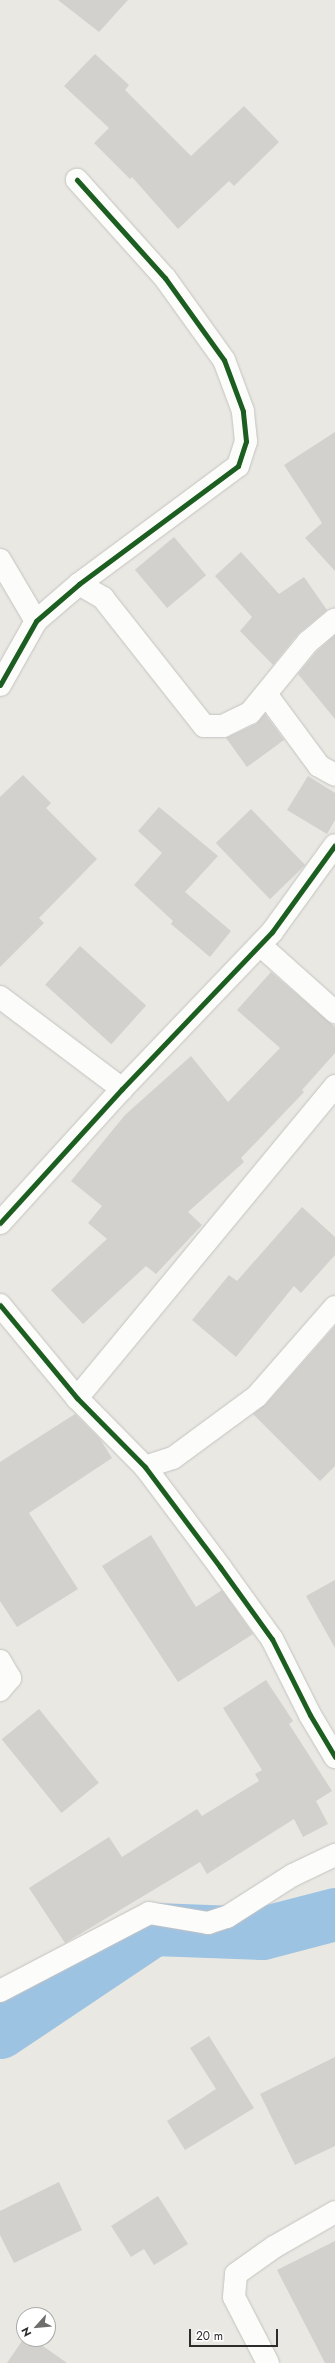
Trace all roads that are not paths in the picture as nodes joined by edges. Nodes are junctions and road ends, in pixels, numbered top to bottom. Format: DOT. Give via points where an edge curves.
graph roads {
  1 [pos="77,180"];
  2 [pos="0,560"];
  3 [pos="79,584"];
  4 [pos="335,619"];
  5 [pos="36,621"];
  6 [pos="0,685"];
  7 [pos="266,694"];
  8 [pos="335,775"];
  9 [pos="335,845"];
  10 [pos="260,945"];
  11 [pos="0,997"];
  12 [pos="335,1012"];
  13 [pos="335,1086"];
  14 [pos="122,1088"];
  15 [pos="0,1223"];
  16 [pos="0,1305"];
  17 [pos="335,1307"];
  18 [pos="77,1398"];
  19 [pos="145,1467"];
  20 [pos="0,1661"];
  21 [pos="0,1690"];
  22 [pos="335,1757"];
  23 [pos="335,1855"];
  24 [pos="0,1991"];
  25 [pos="335,2212"];
  26 [pos="268,2363"];
  1 -- 3 [label="street" via="165,278 224,360 243,411 246,441 238,466"];
  2 -- 5 [label="street"];
  3 -- 5 [label="street"];
  3 -- 7 [label="street" via="104,598 204,726 223,726 250,714"];
  4 -- 7 [label="street" via="308,642"];
  5 -- 6 [label="street"];
  7 -- 8 [label="street" via="319,766"];
  9 -- 10 [label="street"];
  10 -- 12 [label="street"];
  10 -- 14 [label="street"];
  11 -- 14 [label="street"];
  13 -- 18 [label="street"];
  14 -- 15 [label="street"];
  16 -- 18 [label="street"];
  17 -- 19 [label="street" via="257,1396 173,1458"];
  18 -- 19 [label="street"];
  19 -- 22 [label="street" via="272,1639 310,1715"];
  20 -- 21 [label="street" via="10,1678"];
  23 -- 24 [label="street" via="292,1875 227,1917 208,1924 149,1913"];
  25 -- 26 [label="street" via="274,2247 236,2274 234,2297"];
}
